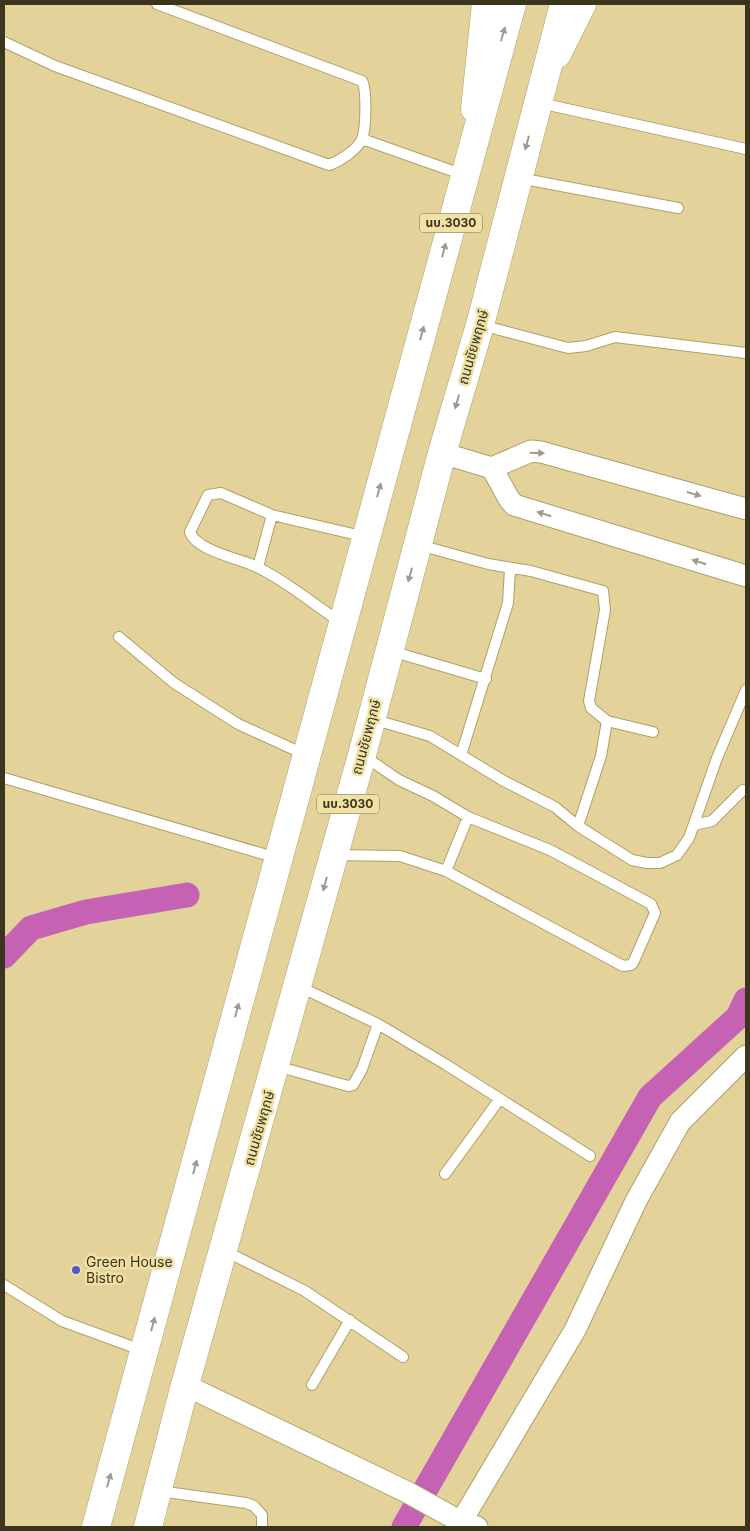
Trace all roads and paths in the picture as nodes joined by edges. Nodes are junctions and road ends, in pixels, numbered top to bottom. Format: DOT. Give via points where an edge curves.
graph roads {
  1 [pos="157,4"];
  2 [pos="486,4"];
  3 [pos="512,4"];
  4 [pos="564,4"];
  5 [pos="582,4"];
  6 [pos="4,42"];
  7 [pos="542,91"];
  8 [pos="362,139"];
  9 [pos="471,148"];
  10 [pos="746,149"];
  11 [pos="464,175"];
  12 [pos="518,178"];
  13 [pos="678,208"];
  14 [pos="480,325"];
  15 [pos="746,353"];
  16 [pos="442,453"];
  17 [pos="492,468"];
  18 [pos="746,509"];
  19 [pos="272,515"];
  20 [pos="366,537"];
  21 [pos="418,545"];
  22 [pos="258,567"];
  23 [pos="510,569"];
  24 [pos="746,576"];
  25 [pos="343,624"];
  26 [pos="119,637"];
  27 [pos="389,650"];
  28 [pos="486,679"];
  29 [pos="746,690"];
  30 [pos="371,719"];
  31 [pos="607,720"];
  32 [pos="653,732"];
  33 [pos="362,755"];
  34 [pos="461,755"];
  35 [pos="306,756"];
  36 [pos="4,778"];
  37 [pos="743,790"];
  38 [pos="468,817"];
  39 [pos="694,825"];
  40 [pos="578,826"];
  41 [pos="333,855"];
  42 [pos="278,859"];
  43 [pos="446,871"];
  44 [pos="297,986"];
  45 [pos="378,1024"];
  46 [pos="746,1056"];
  47 [pos="276,1066"];
  48 [pos="499,1100"];
  49 [pos="590,1156"];
  50 [pos="445,1174"];
  51 [pos="224,1250"];
  52 [pos="4,1285"];
  53 [pos="350,1320"];
  54 [pos="145,1351"];
  55 [pos="403,1357"];
  56 [pos="185,1385"];
  57 [pos="312,1385"];
  58 [pos="158,1491"];
  59 [pos="461,1523"];
  60 [pos="96,1527"];
  61 [pos="148,1527"];
  62 [pos="262,1527"];
  1 -- 8 [label="lane" via="362,81 366,95"];
  2 -- 9 [label="main road"];
  9 -- 3 [label="main road, นบ.3030, one-way"];
  4 -- 7 [label="main road, ถนนชัยพฤกษ์ / นบ.3030"];
  5 -- 7 [label="main road"];
  6 -- 8 [label="lane" via="54,66 329,165 341,161"];
  7 -- 10 [label="lane"];
  7 -- 12 [label="main road, ถนนชัยพฤกษ์ / นบ.3030, one-way"];
  8 -- 11 [label="lane"];
  9 -- 11 [label="main road, นบ.3030"];
  20 -- 11 [label="main road, นบ.3030, one-way"];
  12 -- 13 [label="lane"];
  12 -- 14 [label="main road, ถนนชัยพฤกษ์ / นบ.3030"];
  14 -- 15 [label="lane" via="568,348 615,337"];
  14 -- 16 [label="main road, ถนนชัยพฤกษ์ / นบ.3030, one-way"];
  16 -- 17 [label="street"];
  16 -- 21 [label="main road, ถนนชัยพฤกษ์ / นบ.3030"];
  17 -- 18 [label="street, one-way" via="531,451 541,452"];
  24 -- 17 [label="street, one-way" via="514,505"];
  19 -- 20 [label="lane"];
  19 -- 22 [label="lane"];
  19 -- 22 [label="lane" via="221,493 208,495 190,532 192,538 205,547"];
  20 -- 25 [label="main road, นบ.3030"];
  21 -- 23 [label="lane"];
  21 -- 27 [label="main road, ถนนชัยพฤกษ์ / นบ.3030, one-way"];
  22 -- 25 [label="lane"];
  23 -- 28 [label="lane" via="508,603"];
  23 -- 31 [label="lane" via="531,571 603,591 605,610 589,701 591,708"];
  25 -- 35 [label="main road, นบ.3030"];
  26 -- 35 [label="lane" via="174,684 230,719"];
  27 -- 28 [label="lane"];
  27 -- 30 [label="main road, ถนนชัยพฤกษ์ / นบ.3030"];
  28 -- 34 [label="lane"];
  29 -- 39 [label="lane" via="717,758"];
  30 -- 33 [label="main road, ถนนชัยพฤกษ์ / นบ.3030"];
  30 -- 34 [label="lane" via="430,736"];
  31 -- 32 [label="lane"];
  31 -- 40 [label="lane" via="601,756"];
  33 -- 38 [label="lane" via="399,780"];
  33 -- 41 [label="main road, ถนนชัยพฤกษ์ / นบ.3030"];
  34 -- 40 [label="lane" via="555,807"];
  35 -- 42 [label="main road, นบ.3030"];
  36 -- 42 [label="lane"];
  37 -- 39 [label="lane" via="712,821"];
  38 -- 43 [label="lane"];
  38 -- 43 [label="lane" via="550,850 651,904 655,913 633,962 623,966"];
  39 -- 40 [label="lane" via="690,838 677,855 660,863 632,860"];
  41 -- 43 [label="lane" via="400,856"];
  41 -- 44 [label="main road, ถนนชัยพฤกษ์ / นบ.3030, one-way"];
  54 -- 42 [label="main road, นบ.3030, one-way"];
  44 -- 45 [label="lane"];
  44 -- 47 [label="main road, ถนนชัยพฤกษ์ / นบ.3030"];
  45 -- 47 [label="lane" via="353,1085"];
  45 -- 48 [label="lane"];
  46 -- 59 [label="street" via="680,1122 636,1201 575,1330"];
  47 -- 51 [label="main road, ถนนชัยพฤกษ์ / นบ.3030"];
  48 -- 49 [label="lane"];
  48 -- 50 [label="lane"];
  51 -- 53 [label="lane" via="305,1291"];
  51 -- 56 [label="main road, ถนนชัยพฤกษ์ / นบ.3030"];
  52 -- 54 [label="lane" via="62,1321"];
  53 -- 55 [label="lane"];
  53 -- 57 [label="lane"];
  60 -- 54 [label="main road, นบ.3030, one-way"];
  56 -- 58 [label="main road, ถนนชัยพฤกษ์ / นบ.3030"];
  56 -- 59 [label="street" via="407,1492"];
  58 -- 61 [label="main road, ถนนชัยพฤกษ์ / นบ.3030"];
  58 -- 62 [label="lane" via="246,1503 262,1515"];
}
